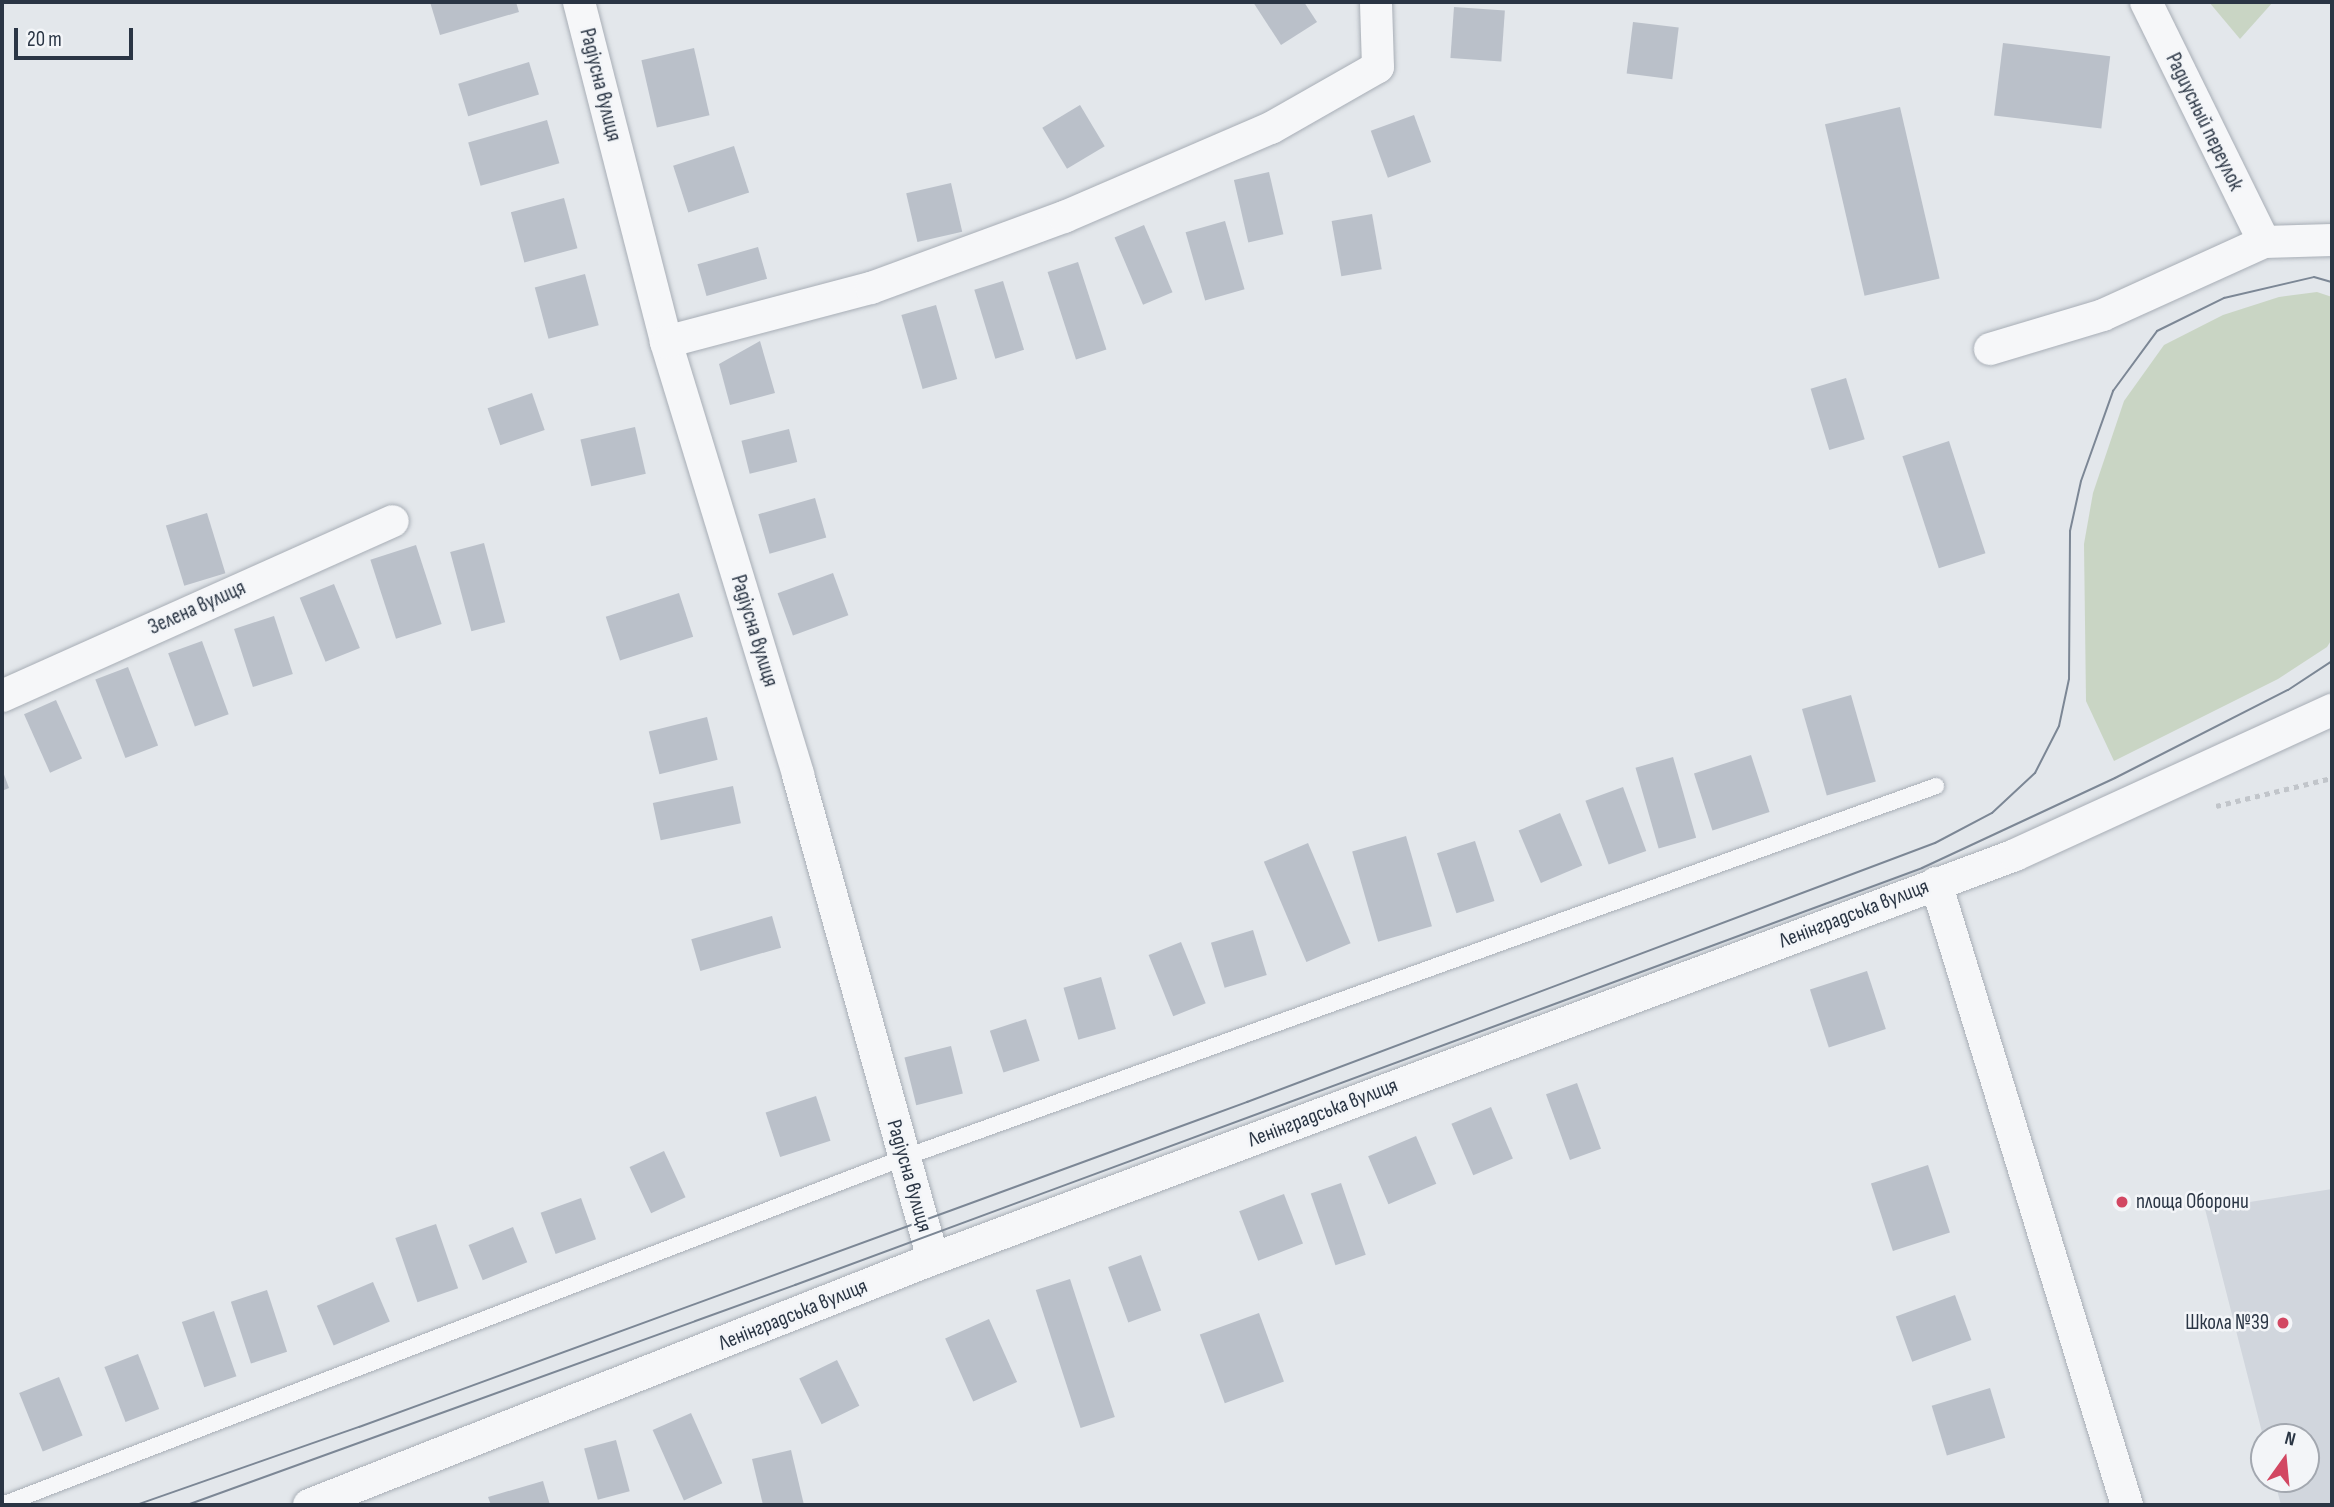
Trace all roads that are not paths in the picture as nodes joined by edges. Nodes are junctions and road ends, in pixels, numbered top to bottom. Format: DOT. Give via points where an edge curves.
graph roads {
  1 [pos="579,2"];
  2 [pos="1376,2"];
  3 [pos="2146,2"];
  4 [pos="2332,240"];
  5 [pos="2264,242"];
  6 [pos="666,342"];
  7 [pos="1990,349"];
  8 [pos="393,521"];
  9 [pos="2,696"];
  10 [pos="2332,710"];
  11 [pos="1936,786"];
  12 [pos="1936,883"];
  13 [pos="903,1158"];
  14 [pos="933,1259"];
  15 [pos="2,1505"];
  16 [pos="309,1505"];
  17 [pos="2127,1505"];
  1 -- 6 [label="street, Радіусна вулиця"];
  2 -- 6 [label="street" via="1378,67 1271,128 1064,217 871,288"];
  3 -- 5 [label="street, Радиусный переулок"];
  4 -- 5 [label="street"];
  5 -- 7 [label="street" via="2103,315"];
  6 -- 13 [label="street, Радіусна вулиця" via="798,775"];
  8 -- 9 [label="street, Зелена вулиця"];
  10 -- 12 [label="street, Ленінградська вулиця" via="2015,855"];
  11 -- 13 [label="lane"];
  12 -- 14 [label="street, Ленінградська вулиця"];
  12 -- 17 [label="street"];
  13 -- 14 [label="street, Радіусна вулиця"];
  13 -- 15 [label="lane"];
  14 -- 16 [label="street, Ленінградська вулиця"];
}
